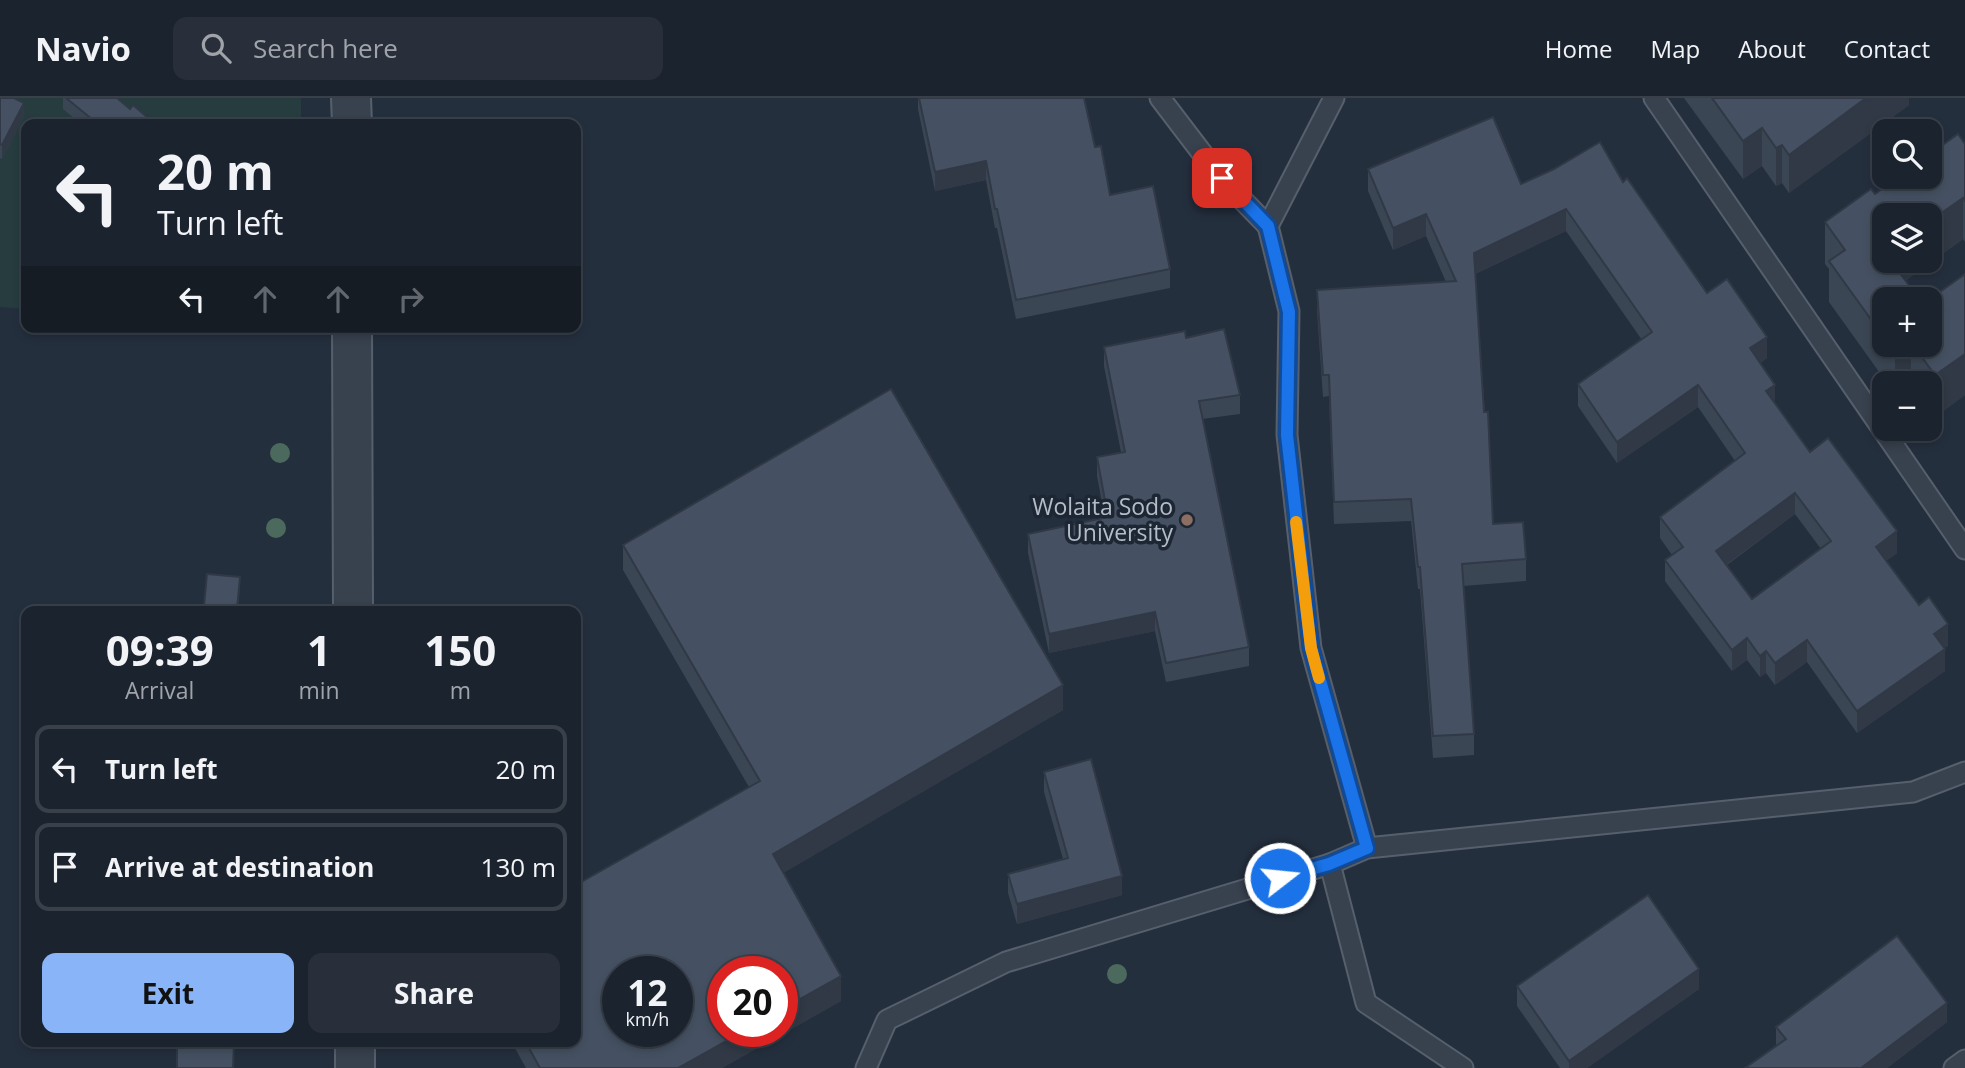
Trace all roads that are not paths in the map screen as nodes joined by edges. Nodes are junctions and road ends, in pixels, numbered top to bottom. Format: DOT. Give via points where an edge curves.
graph roads {
  1 [pos="351,98"];
  2 [pos="1160,98"];
  3 [pos="1334,98"];
  4 [pos="1654,98"];
  5 [pos="352,119"];
  6 [pos="1268,226"];
  7 [pos="352,333"];
  8 [pos="1965,549"];
  9 [pos="354,606"];
  10 [pos="1965,772"];
  11 [pos="1367,848"];
  12 [pos="1329,864"];
  13 [pos="355,1047"];
  14 [pos="1965,1060"];
  15 [pos="355,1068"];
  16 [pos="866,1068"];
  17 [pos="1463,1068"];
  18 [pos="1954,1068"];
  1 -- 5 [label="street"];
  2 -- 6 [label="lane" via="1222,178"];
  3 -- 6 [label="lane"];
  4 -- 8 [label="lane"];
  6 -- 11 [label="lane" via="1289,312 1287,435 1311,648"];
  7 -- 9 [label="street"];
  10 -- 11 [label="lane" via="1913,792"];
  11 -- 12 [label="lane"];
  12 -- 16 [label="lane" via="1006,962 887,1020"];
  12 -- 17 [label="lane" via="1366,1003"];
  13 -- 15 [label="street"];
  14 -- 18 [label="lane"];
}
